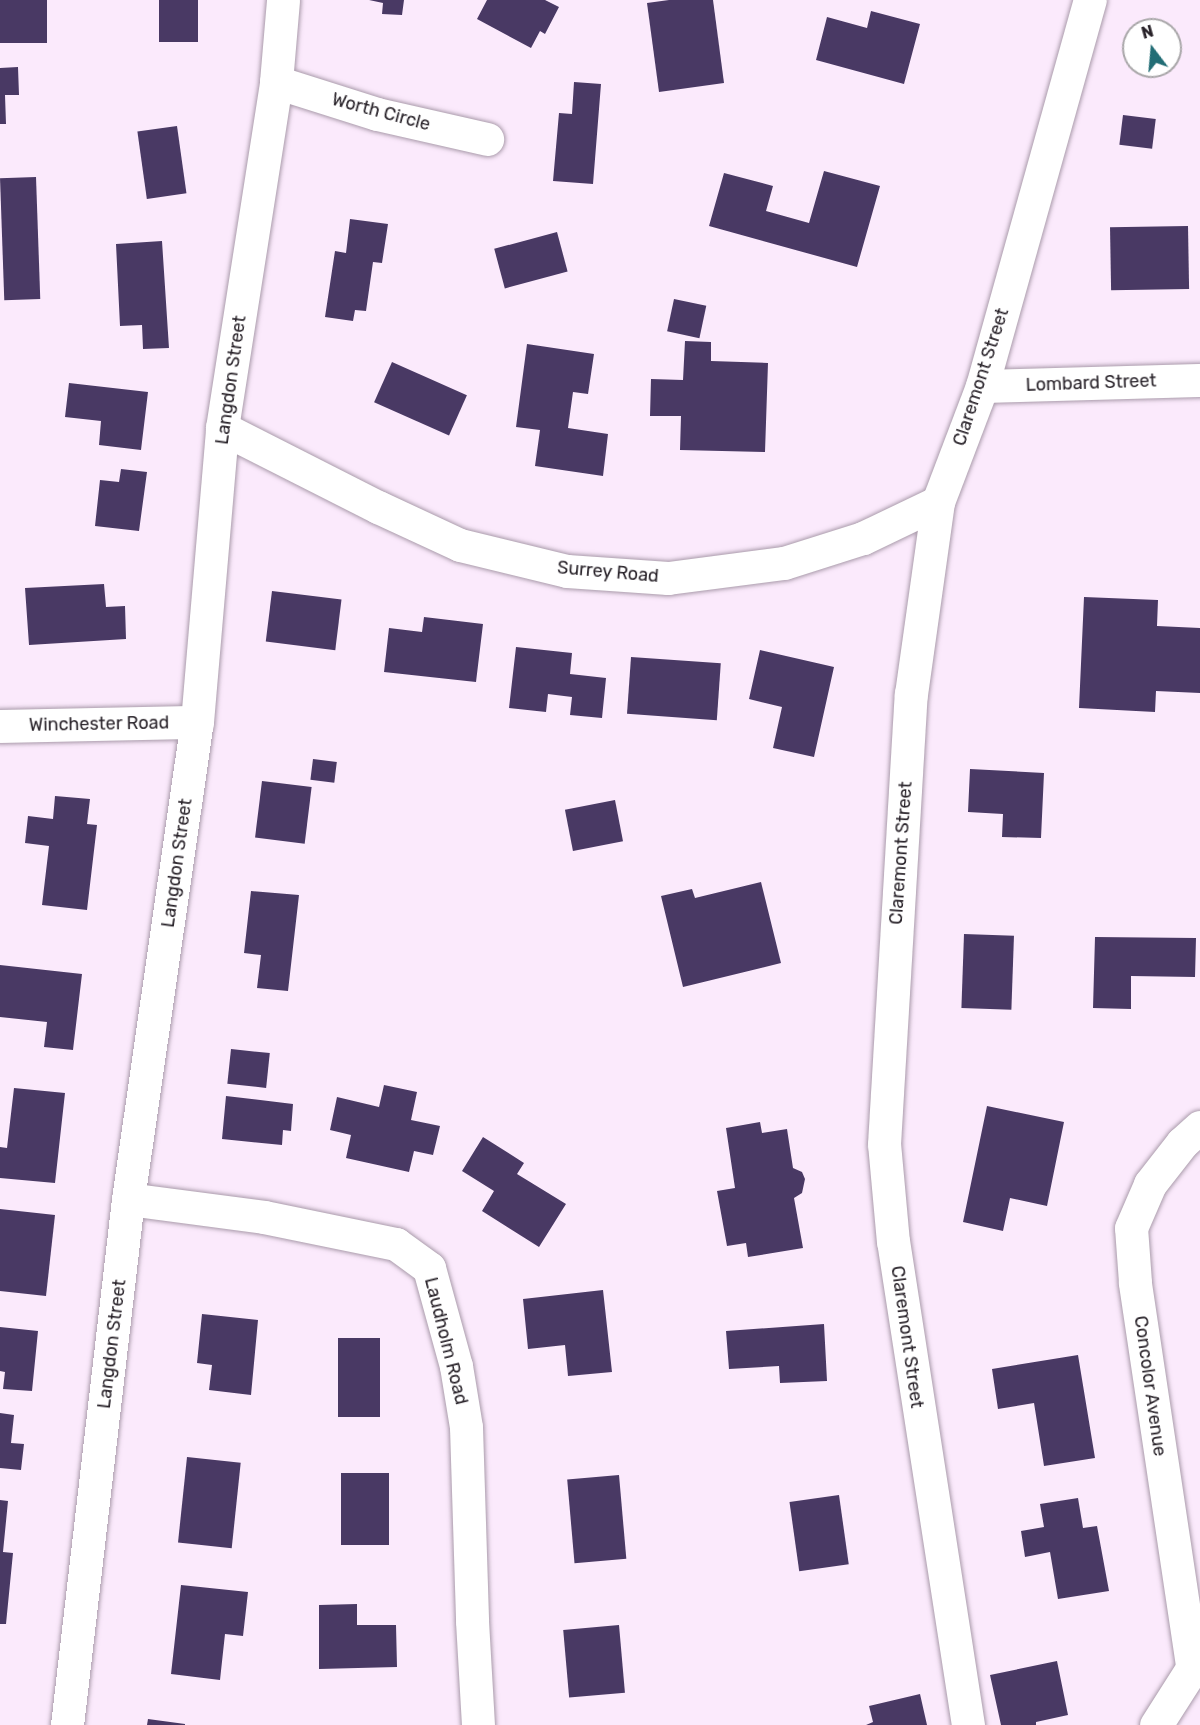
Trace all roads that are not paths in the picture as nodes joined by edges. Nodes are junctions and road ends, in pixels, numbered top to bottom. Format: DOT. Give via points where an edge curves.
graph roads {
  1 [pos="283,0"];
  2 [pos="1090,0"];
  3 [pos="276,82"];
  4 [pos="487,139"];
  5 [pos="1200,380"];
  6 [pos="982,386"];
  7 [pos="222,428"];
  8 [pos="938,502"];
  9 [pos="197,722"];
  10 [pos="0,726"];
  11 [pos="1200,1127"];
  12 [pos="128,1199"];
  13 [pos="1196,1661"];
  14 [pos="67,1725"];
  15 [pos="478,1725"];
  16 [pos="968,1725"];
  17 [pos="1155,1725"];
  1 -- 3 [label="street, Langdon Street"];
  2 -- 6 [label="street, Claremont Street"];
  3 -- 4 [label="street, Worth Circle" via="377,114"];
  3 -- 7 [label="street, Langdon Street"];
  5 -- 6 [label="street, Lombard Street"];
  6 -- 8 [label="street, Claremont Street"];
  7 -- 8 [label="street, Surrey Road" via="460,545 567,571 668,578 784,563 863,538"];
  7 -- 9 [label="street, Langdon Street"];
  8 -- 16 [label="street, Claremont Street" via="911,694 884,1144 897,1265"];
  9 -- 10 [label="street, Winchester Road"];
  9 -- 12 [label="street, Langdon Street"];
  11 -- 13 [label="street, Concolor Avenue" via="1150,1184 1131,1228 1135,1282"];
  12 -- 14 [label="street, Langdon Street"];
  12 -- 15 [label="street, Laudholm Road" via="264,1217 396,1244 429,1268 456,1366 466,1427"];
  13 -- 17 [label="street"];
}
